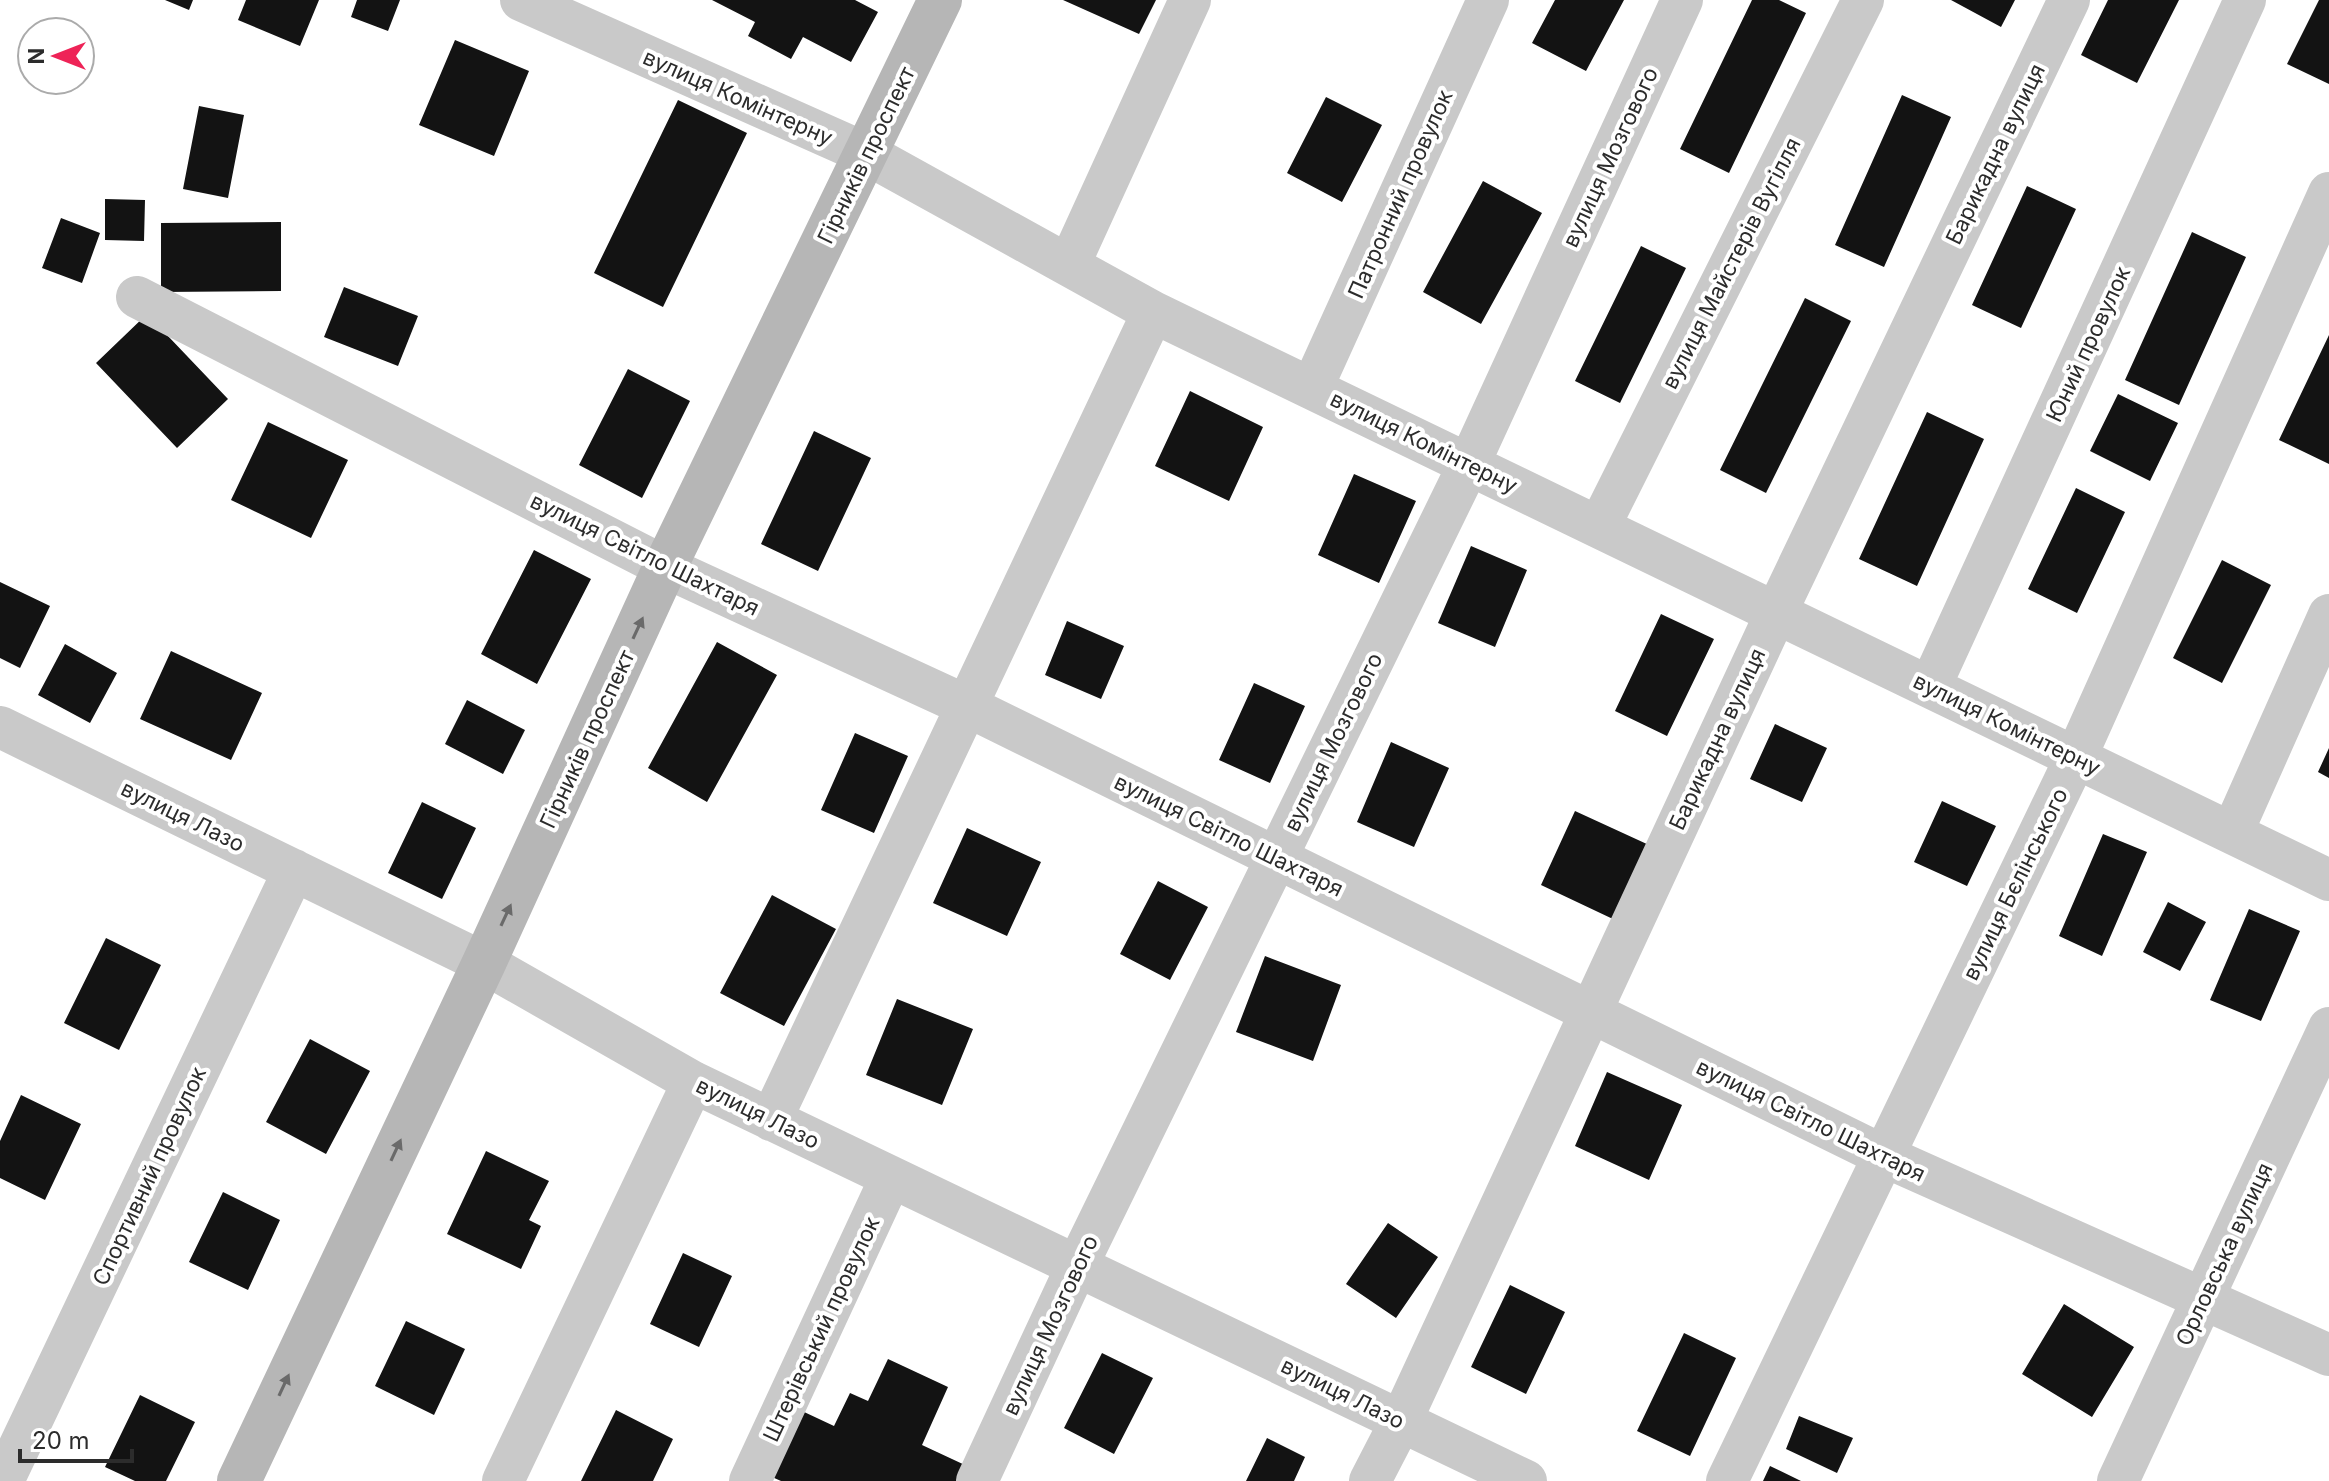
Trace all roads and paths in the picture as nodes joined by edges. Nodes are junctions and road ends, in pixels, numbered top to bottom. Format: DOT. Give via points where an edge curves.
graph roads {
  1 [pos="521,0"];
  2 [pos="940,0"];
  3 [pos="1190,0"];
  4 [pos="1488,0"];
  5 [pos="1682,0"];
  6 [pos="1863,0"];
  7 [pos="2069,0"];
  8 [pos="2245,0"];
  9 [pos="867,154"];
  10 [pos="2329,193"];
  11 [pos="1069,265"];
  12 [pos="137,297"];
  13 [pos="1153,312"];
  14 [pos="1312,388"];
  15 [pos="1469,464"];
  16 [pos="1599,527"];
  17 [pos="665,567"];
  18 [pos="1776,613"];
  19 [pos="2329,615"];
  20 [pos="1930,687"];
  21 [pos="967,706"];
  22 [pos="0,727"];
  23 [pos="2076,757"];
  24 [pos="2232,833"];
  25 [pos="1276,859"];
  26 [pos="294,870"];
  27 [pos="2329,880"];
  28 [pos="484,963"];
  29 [pos="1590,1013"];
  30 [pos="2329,1028"];
  31 [pos="693,1082"];
  32 [pos="771,1120"];
  33 [pos="1884,1156"];
  34 [pos="891,1177"];
  35 [pos="1077,1266"];
  36 [pos="2203,1299"];
  37 [pos="2329,1355"];
  38 [pos="1401,1421"];
  39 [pos="3,1481"];
  40 [pos="239,1481"];
  41 [pos="503,1481"];
  42 [pos="750,1481"];
  43 [pos="977,1481"];
  44 [pos="1370,1481"];
  45 [pos="1526,1481"];
  46 [pos="1727,1481"];
  47 [pos="2118,1481"];
  1 -- 9 [label="street, вулиця Комінтерну"];
  2 -- 9 [label="main road, Гірників проспект"];
  3 -- 11 [label="street"];
  4 -- 14 [label="street, Патронний провулок"];
  5 -- 15 [label="street, вулиця Мозгового"];
  6 -- 16 [label="street, вулиця Майстерів Вугілля"];
  7 -- 18 [label="street, Барикадна вулиця"];
  8 -- 20 [label="street, Юний провулок"];
  9 -- 11 [label="street, вулиця Комінтерну"];
  9 -- 17 [label="main road, Гірників проспект"];
  10 -- 23 [label="street, вулиця Бєлінського"];
  11 -- 13 [label="street, вулиця Комінтерну"];
  12 -- 17 [label="street, вулиця Світло Шахтаря"];
  13 -- 14 [label="street, вулиця Комінтерну"];
  13 -- 21 [label="street"];
  14 -- 15 [label="street, вулиця Комінтерну"];
  15 -- 16 [label="street, вулиця Комінтерну"];
  15 -- 25 [label="street, вулиця Мозгового"];
  16 -- 18 [label="street, вулиця Комінтерну"];
  17 -- 21 [label="street, вулиця Світло Шахтаря"];
  28 -- 17 [label="main road, Гірників проспект, one-way"];
  18 -- 20 [label="street, вулиця Комінтерну"];
  18 -- 29 [label="street, Барикадна вулиця"];
  19 -- 24 [label="street"];
  20 -- 23 [label="street, вулиця Комінтерну"];
  21 -- 25 [label="street, вулиця Світло Шахтаря"];
  21 -- 32 [label="street"];
  22 -- 26 [label="street, вулиця Лазо"];
  23 -- 24 [label="street, вулиця Комінтерну"];
  23 -- 33 [label="street, вулиця Бєлінського"];
  24 -- 27 [label="street, вулиця Комінтерну"];
  25 -- 29 [label="street, вулиця Світло Шахтаря"];
  25 -- 35 [label="street, вулиця Мозгового"];
  26 -- 28 [label="street, вулиця Лазо"];
  26 -- 39 [label="street, Спортивний провулок"];
  28 -- 31 [label="street, вулиця Лазо"];
  40 -- 28 [label="main road, Гірників проспект, one-way"];
  29 -- 33 [label="street, вулиця Світло Шахтаря"];
  29 -- 38 [label="street, Барикадна вулиця"];
  30 -- 36 [label="street, Орловська вулиця"];
  31 -- 32 [label="street, вулиця Лазо"];
  31 -- 41 [label="street"];
  32 -- 34 [label="street, вулиця Лазо"];
  33 -- 36 [label="street, вулиця Світло Шахтаря"];
  33 -- 46 [label="street, вулиця Бєлінського"];
  34 -- 35 [label="street, вулиця Лазо"];
  34 -- 42 [label="street, Штерівський провулок"];
  35 -- 38 [label="street, вулиця Лазо"];
  35 -- 43 [label="street, вулиця Мозгового"];
  36 -- 37 [label="street, вулиця Світло Шахтаря"];
  36 -- 47 [label="street, Орловська вулиця"];
  38 -- 44 [label="street, Барикадна вулиця"];
  38 -- 45 [label="street, вулиця Лазо"];
}
